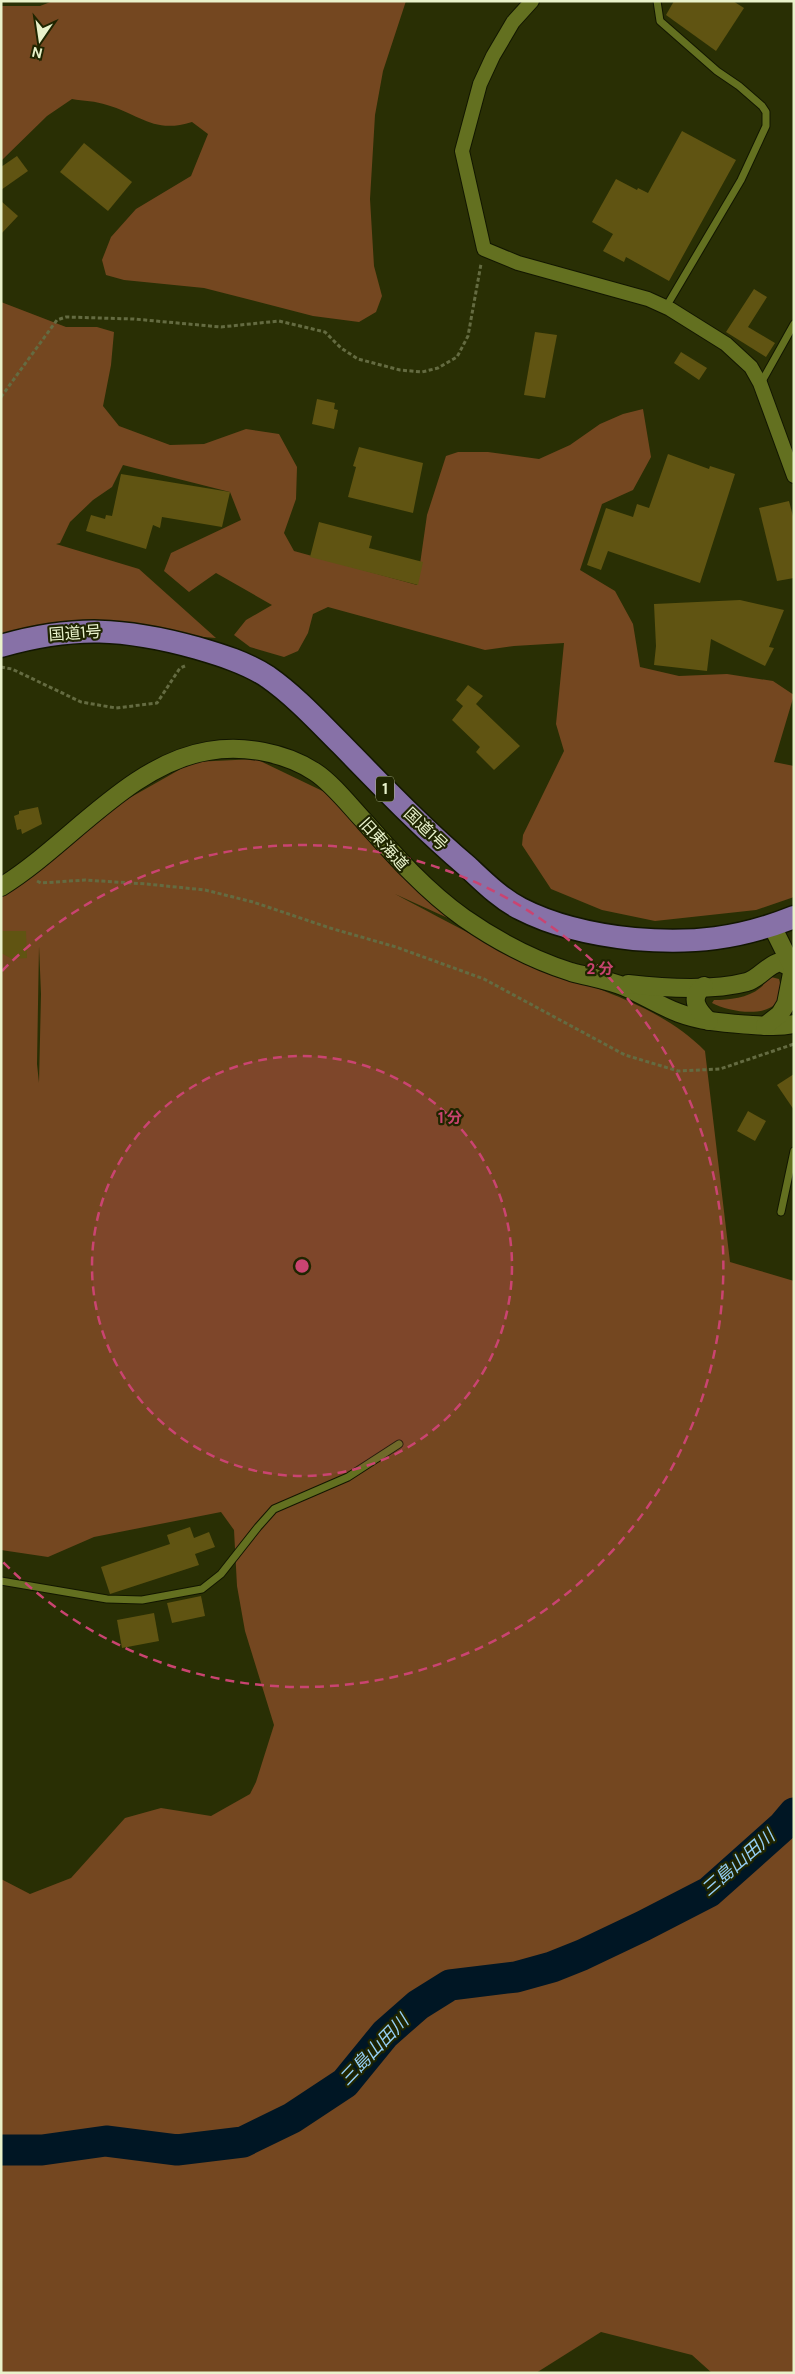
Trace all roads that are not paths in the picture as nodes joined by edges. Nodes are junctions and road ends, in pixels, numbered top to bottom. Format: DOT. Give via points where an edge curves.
graph roads {
  1 [pos="532,1"];
  2 [pos="657,1"];
  3 [pos="666,307"];
  4 [pos="794,324"];
  5 [pos="760,383"];
  6 [pos="794,476"];
  7 [pos="1,646"];
  8 [pos="1,887"];
  9 [pos="794,917"];
  10 [pos="772,926"];
  11 [pos="780,946"];
  12 [pos="773,964"];
  13 [pos="793,968"];
  14 [pos="615,983"];
  15 [pos="704,986"];
  16 [pos="709,1021"];
  17 [pos="794,1024"];
  18 [pos="765,1026"];
  19 [pos="794,1151"];
  20 [pos="782,1212"];
  21 [pos="399,1444"];
  22 [pos="1,1581"];
  1 -- 3 [label="street" via="513,22 493,56 480,84 462,151 484,249"];
  2 -- 3 [label="lane" via="660,21 716,71 762,106 767,118 741,180"];
  3 -- 5 [label="street" via="726,344 750,367"];
  4 -- 5 [label="lane"];
  5 -- 6 [label="street"];
  7 -- 10 [label="highway, 国道1号 / 1" via="33,636 66,631 110,630 148,635 226,657 267,676 302,705 429,833 493,889 520,908 551,922 604,936 666,942 727,938"];
  8 -- 14 [label="street, 旧東海道" via="23,874 126,788 174,761 207,751 238,748 278,756 316,772 413,876 463,917 504,943 571,972"];
  9 -- 10 [label="highway, 国道1号 / 1"];
  10 -- 11 [label="street"];
  11 -- 12 [label="street"];
  11 -- 13 [label="street"];
  12 -- 13 [label="street" via="780,962"];
  12 -- 15 [label="street" via="750,981"];
  13 -- 18 [label="street" via="786,1004 780,1014"];
  14 -- 15 [label="street" via="651,987"];
  14 -- 16 [label="street, 旧東海道" via="680,1014"];
  15 -- 16 [label="street" via="696,994 695,1001 701,1014"];
  16 -- 18 [label="street, 旧東海道"];
  17 -- 18 [label="street, 旧東海道"];
  19 -- 20 [label="lane"];
  21 -- 22 [label="lane" via="348,1477 274,1509 221,1574 202,1590 142,1600 107,1598"];
}
